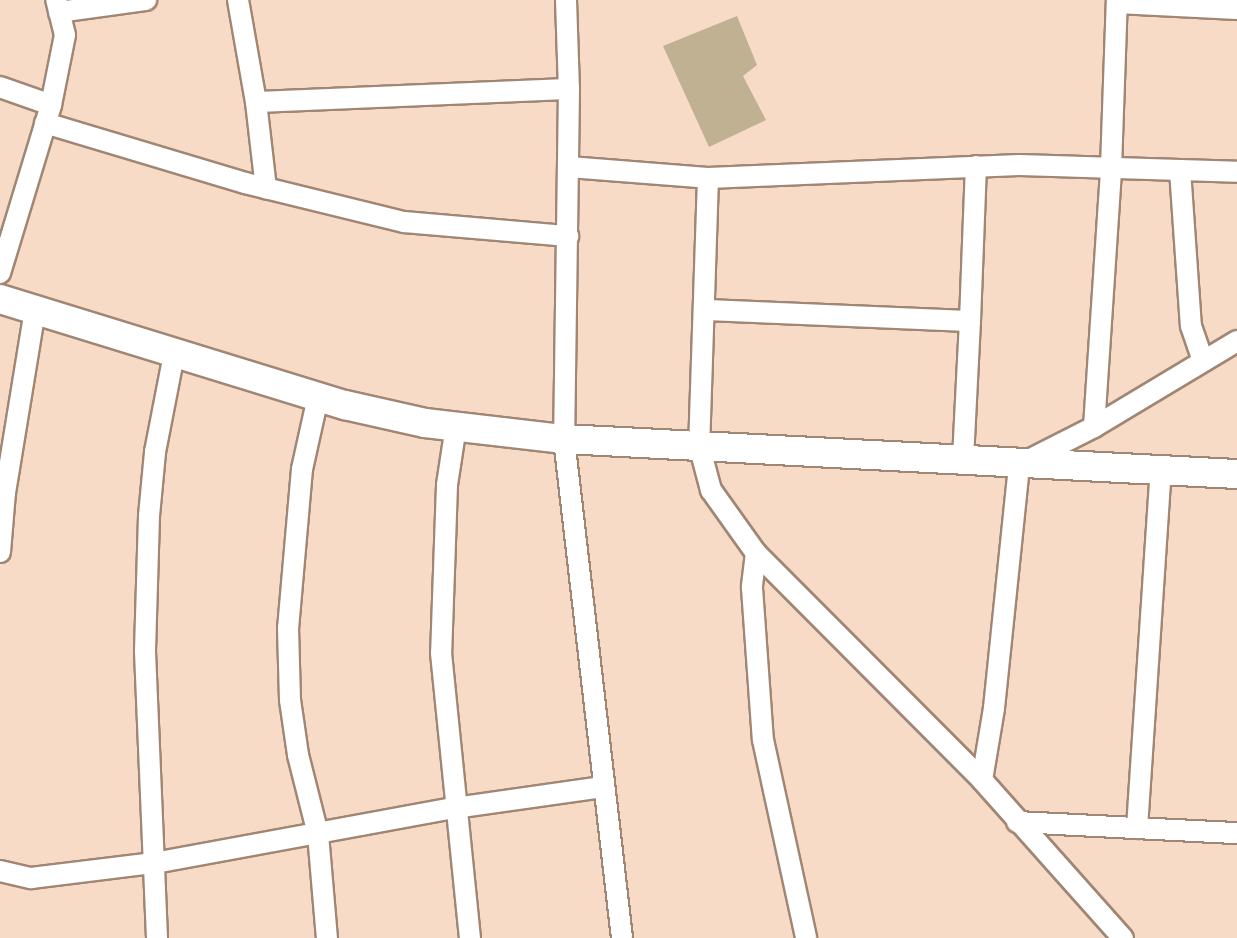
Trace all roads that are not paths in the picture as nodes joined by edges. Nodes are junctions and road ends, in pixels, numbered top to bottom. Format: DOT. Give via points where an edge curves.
graph roads {
  1 [pos="146,0"];
  2 [pos="238,0"];
  3 [pos="566,0"];
  4 [pos="1117,2"];
  5 [pos="1190,3"];
  6 [pos="57,6"];
  7 [pos="1237,9"];
  8 [pos="0,87"];
  9 [pos="569,89"];
  10 [pos="256,102"];
  11 [pos="48,114"];
  12 [pos="976,166"];
  13 [pos="569,167"];
  14 [pos="1111,168"];
  15 [pos="1180,170"];
  16 [pos="1237,172"];
  17 [pos="708,178"];
  18 [pos="266,188"];
  19 [pos="568,236"];
  20 [pos="0,273"];
  21 [pos="0,299"];
  22 [pos="35,310"];
  23 [pos="705,310"];
  24 [pos="970,321"];
  25 [pos="1237,341"];
  26 [pos="174,354"];
  27 [pos="1203,361"];
  28 [pos="318,397"];
  29 [pos="456,426"];
  30 [pos="1094,427"];
  31 [pos="564,439"];
  32 [pos="699,445"];
  33 [pos="963,461"];
  34 [pos="1019,465"];
  35 [pos="1161,471"];
  36 [pos="1237,474"];
  37 [pos="3,492"];
  38 [pos="0,552"];
  39 [pos="756,553"];
  40 [pos="982,780"];
  41 [pos="602,787"];
  42 [pos="455,808"];
  43 [pos="1017,822"];
  44 [pos="1137,828"];
  45 [pos="1237,832"];
  46 [pos="318,834"];
  47 [pos="154,863"];
  48 [pos="0,871"];
  49 [pos="157,938"];
  50 [pos="327,938"];
  51 [pos="470,938"];
  52 [pos="622,938"];
  53 [pos="806,938"];
  54 [pos="1124,938"];
  1 -- 6 [label="street"];
  2 -- 10 [label="street"];
  3 -- 9 [label="street"];
  4 -- 5 [label="street"];
  4 -- 14 [label="street"];
  5 -- 7 [label="street"];
  6 -- 11 [label="street" via="65,35"];
  8 -- 11 [label="street"];
  9 -- 10 [label="street"];
  9 -- 13 [label="street"];
  10 -- 18 [label="street"];
  11 -- 18 [label="street"];
  11 -- 20 [label="street"];
  12 -- 14 [label="street"];
  12 -- 17 [label="street"];
  12 -- 24 [label="street"];
  13 -- 17 [label="street"];
  13 -- 19 [label="street"];
  14 -- 15 [label="street"];
  14 -- 30 [label="street"];
  15 -- 16 [label="street"];
  15 -- 27 [label="street" via="1191,326"];
  17 -- 23 [label="street"];
  18 -- 19 [label="street" via="404,222"];
  19 -- 31 [label="street"];
  21 -- 22 [label="main road"];
  22 -- 26 [label="main road"];
  22 -- 37 [label="street"];
  23 -- 24 [label="street"];
  23 -- 32 [label="street"];
  24 -- 33 [label="street"];
  25 -- 27 [label="street"];
  26 -- 28 [label="main road"];
  26 -- 47 [label="street" via="155,452 149,516 145,651"];
  27 -- 30 [label="street"];
  28 -- 29 [label="main road"];
  28 -- 46 [label="street" via="302,469 288,628 290,700 298,755"];
  29 -- 31 [label="main road"];
  29 -- 42 [label="street" via="447,485 441,653"];
  30 -- 34 [label="street"];
  31 -- 32 [label="main road"];
  31 -- 41 [label="street"];
  32 -- 33 [label="main road"];
  32 -- 39 [label="street" via="711,490"];
  33 -- 34 [label="main road"];
  34 -- 35 [label="main road"];
  34 -- 40 [label="street" via="994,708"];
  35 -- 36 [label="main road"];
  35 -- 44 [label="street"];
  37 -- 38 [label="street"];
  39 -- 40 [label="street"];
  39 -- 53 [label="street" via="752,588 763,740"];
  40 -- 43 [label="street"];
  41 -- 42 [label="street"];
  41 -- 52 [label="street"];
  42 -- 46 [label="street"];
  42 -- 51 [label="street"];
  43 -- 44 [label="street"];
  43 -- 54 [label="street"];
  44 -- 45 [label="street"];
  46 -- 47 [label="street"];
  46 -- 50 [label="street"];
  47 -- 48 [label="street" via="32,878"];
  47 -- 49 [label="street"];
}
